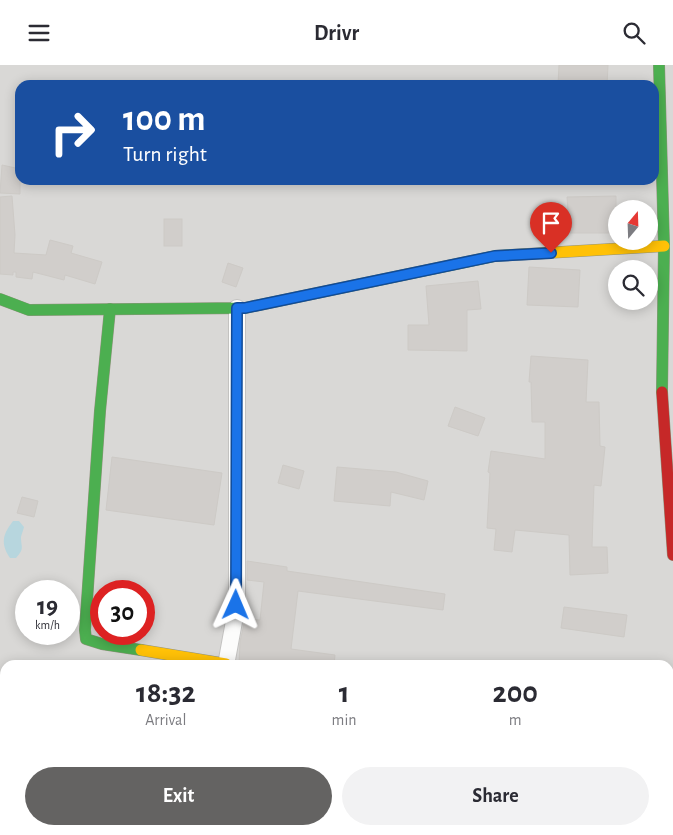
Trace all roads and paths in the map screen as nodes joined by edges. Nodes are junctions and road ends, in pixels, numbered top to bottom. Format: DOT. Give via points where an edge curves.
graph roads {
  1 [pos="659,65"];
  2 [pos="664,246"];
  3 [pos="0,299"];
  4 [pos="237,308"];
  5 [pos="110,309"];
  6 [pos="673,555"];
  7 [pos="196,660"];
  8 [pos="227,660"];
  1 -- 2 [label="main road"];
  2 -- 4 [label="main road" via="495,256"];
  2 -- 6 [label="main road" via="662,403"];
  3 -- 5 [label="main road" via="29,310"];
  4 -- 5 [label="main road"];
  4 -- 8 [label="street" via="236,605"];
  5 -- 7 [label="main road" via="86,639"];
}
